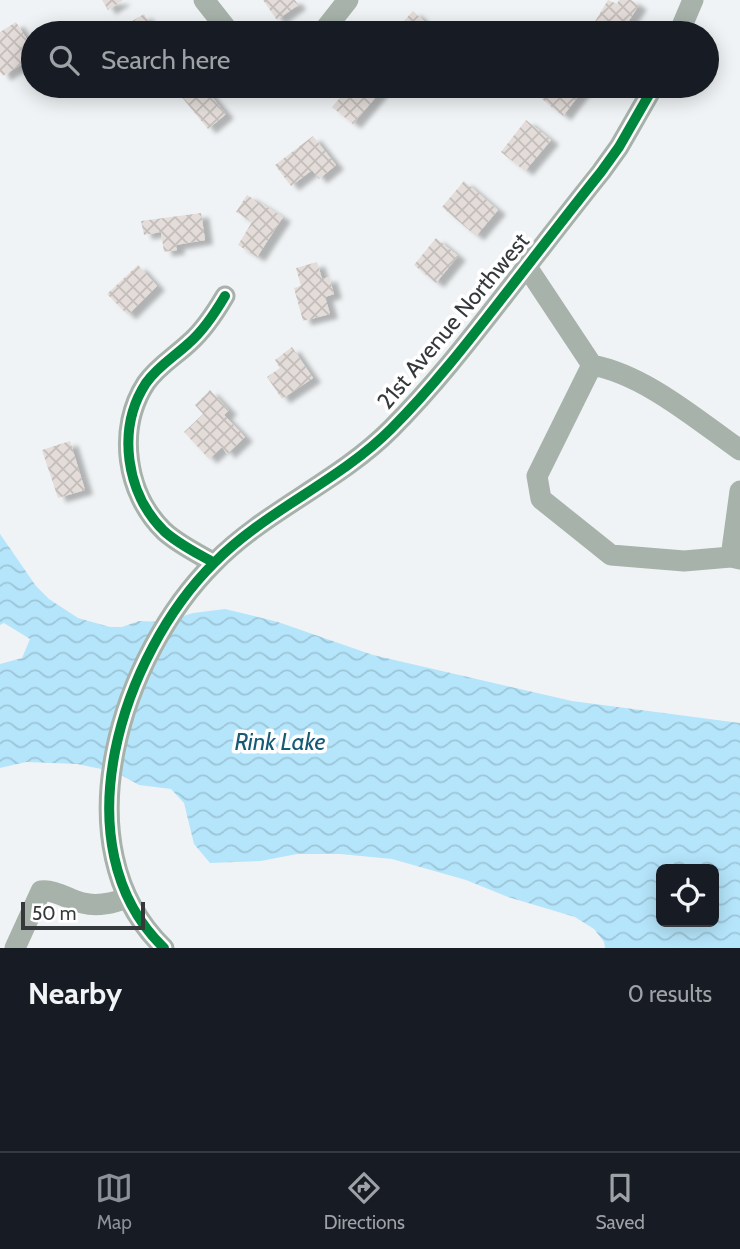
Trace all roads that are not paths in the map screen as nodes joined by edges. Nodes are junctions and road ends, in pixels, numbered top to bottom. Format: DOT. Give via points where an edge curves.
graph roads {
  1 [pos="204,0"];
  2 [pos="348,0"];
  3 [pos="693,0"];
  4 [pos="221,21"];
  5 [pos="331,21"];
  6 [pos="684,21"];
  7 [pos="647,98"];
  8 [pos="527,267"];
  9 [pos="225,296"];
  10 [pos="592,365"];
  11 [pos="740,450"];
  12 [pos="740,491"];
  13 [pos="735,558"];
  14 [pos="214,562"];
  15 [pos="127,898"];
  16 [pos="15,948"];
  17 [pos="164,948"];
  1 -- 4 [label="street"];
  2 -- 5 [label="street"];
  3 -- 6 [label="street"];
  7 -- 8 [label="street, 21st Avenue Northwest" via="619,147"];
  8 -- 10 [label="street"];
  8 -- 14 [label="street, 21st Avenue Northwest" via="432,386 389,431 351,463 248,532"];
  9 -- 14 [label="street" via="201,331 146,383 134,409 129,444 132,478 148,513 165,532"];
  10 -- 11 [label="street" via="635,379"];
  10 -- 13 [label="street" via="537,476 541,499 611,555 684,561"];
  12 -- 13 [label="street"];
  14 -- 15 [label="street, 21st Avenue Northwest" via="181,599 161,631 127,709 115,754 111,846"];
  15 -- 16 [label="street" via="111,904 84,904 41,891"];
  15 -- 17 [label="street, 21st Avenue Northwest"];
}
